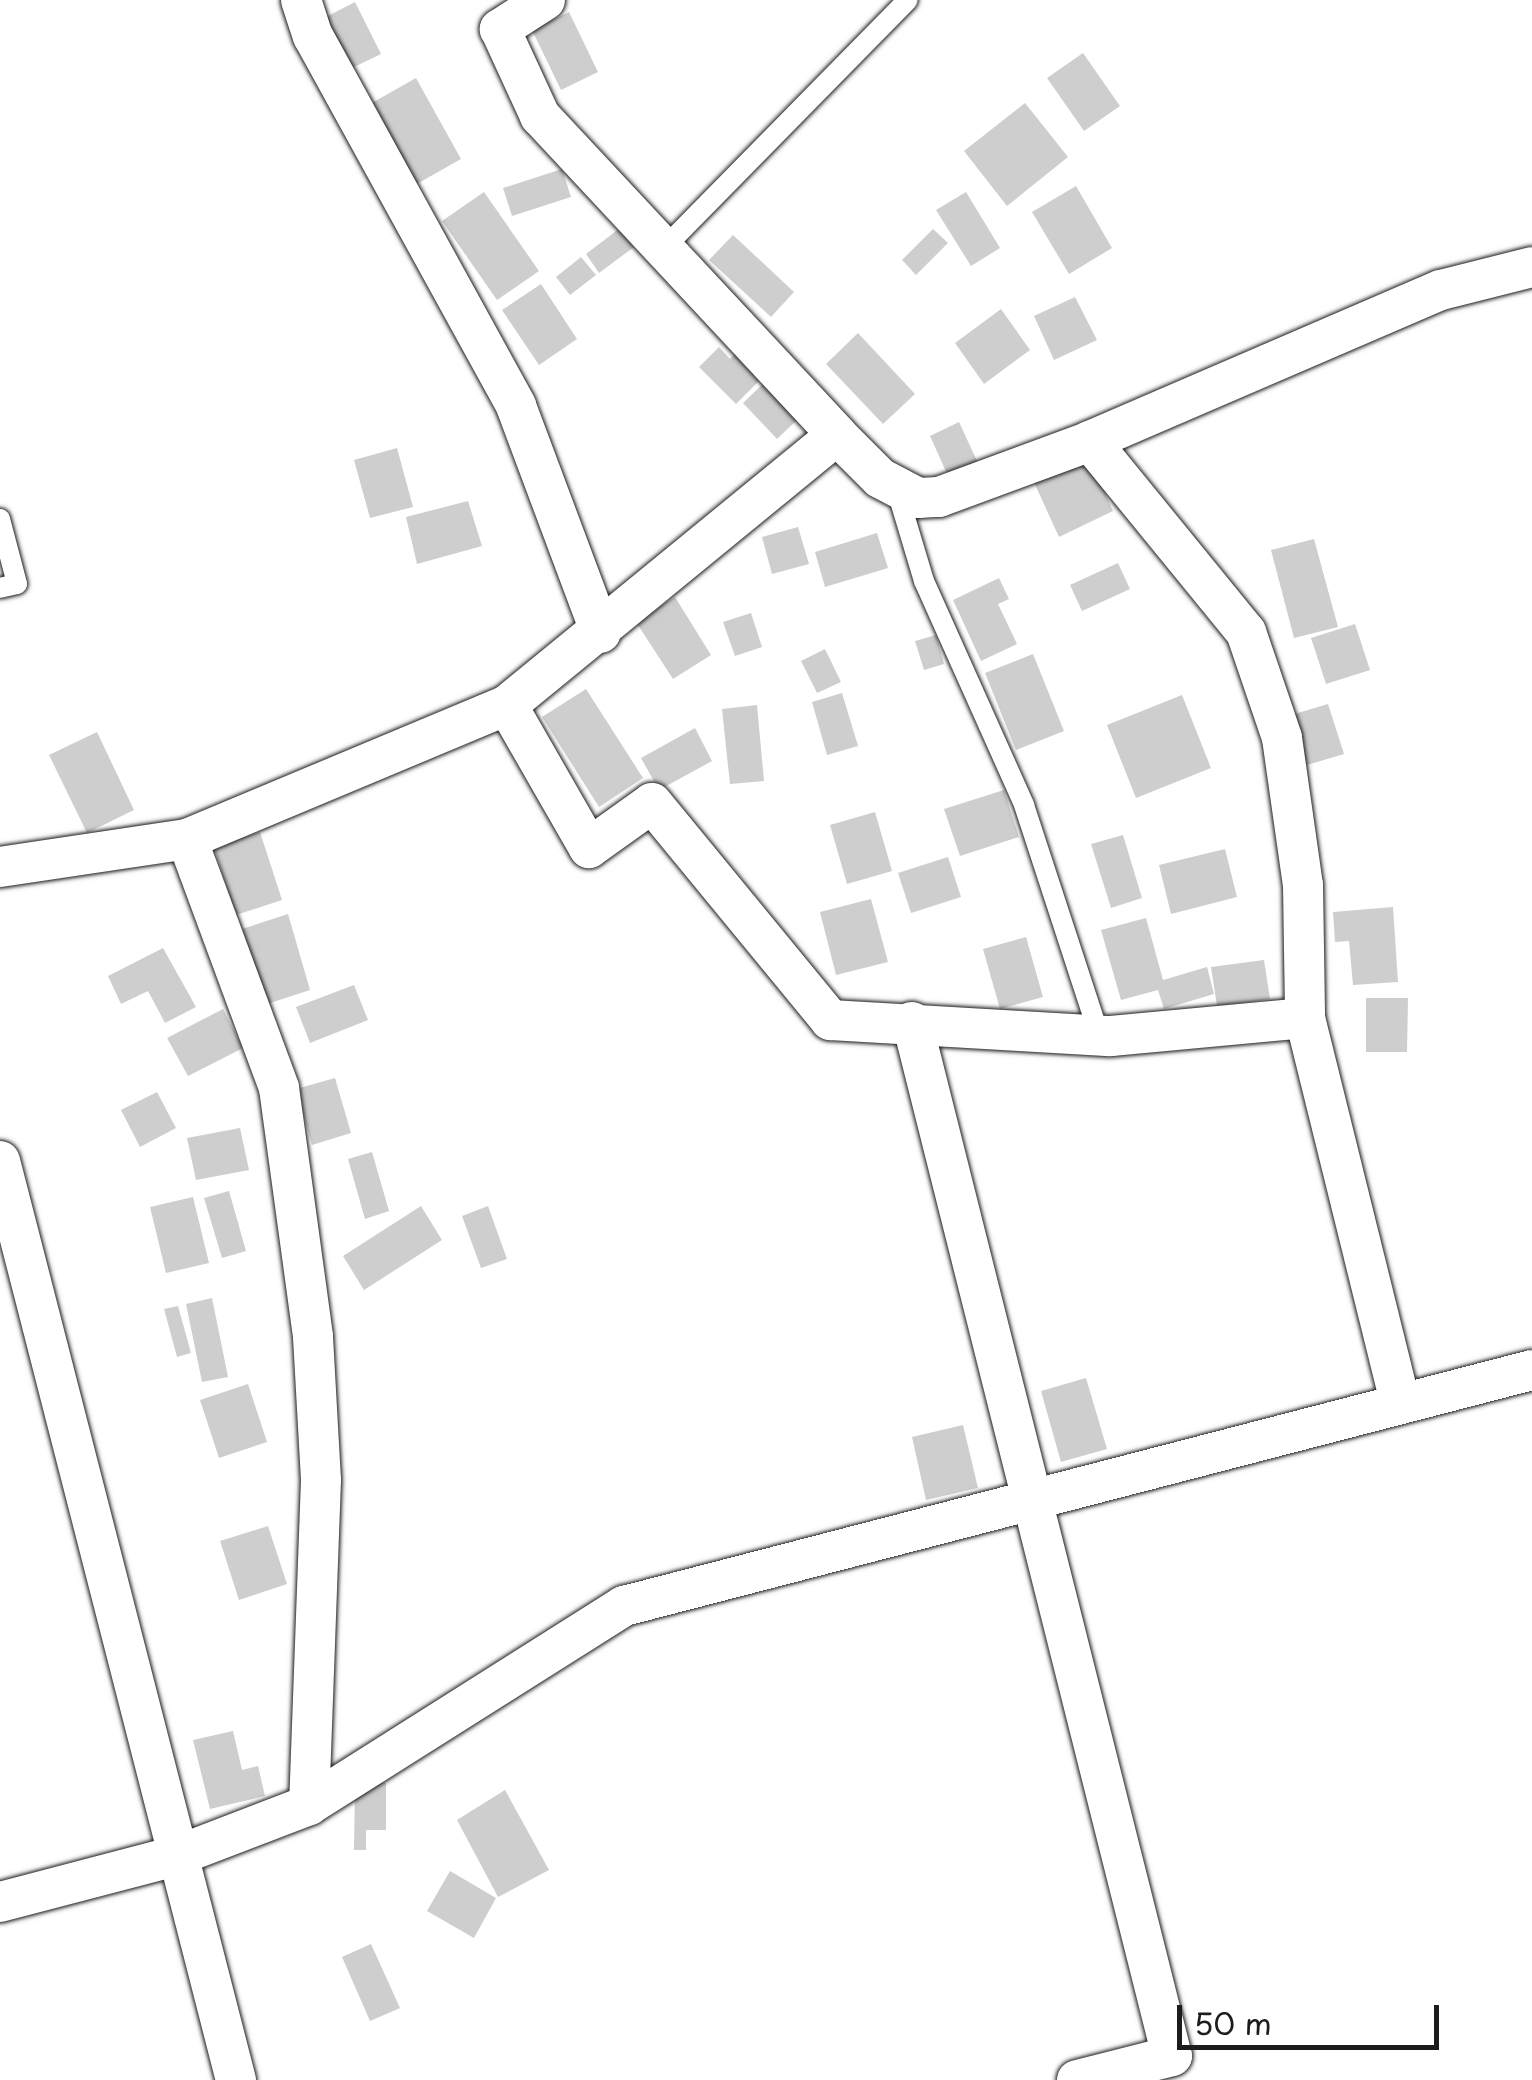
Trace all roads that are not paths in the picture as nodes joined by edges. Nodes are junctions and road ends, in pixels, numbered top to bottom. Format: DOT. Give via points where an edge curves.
graph roads {
  1 [pos="300,0"];
  2 [pos="545,0"];
  3 [pos="908,0"];
  4 [pos="663,250"];
  5 [pos="1532,267"];
  6 [pos="837,435"];
  7 [pos="1090,442"];
  8 [pos="897,490"];
  9 [pos="0,519"];
  10 [pos="0,588"];
  11 [pos="600,634"];
  12 [pos="507,704"];
  13 [pos="187,839"];
  14 [pos="0,867"];
  15 [pos="1305,1018"];
  16 [pos="912,1022"];
  17 [pos="1099,1035"];
  18 [pos="0,1161"];
  19 [pos="1532,1370"];
  20 [pos="1400,1403"];
  21 [pos="1036,1496"];
  22 [pos="309,1805"];
  23 [pos="178,1855"];
  24 [pos="0,1902"];
  25 [pos="236,2080"];
  26 [pos="1078,2080"];
  1 -- 11 [label="street" via="313,36 516,406"];
  2 -- 4 [label="street" via="500,28 540,116"];
  3 -- 4 [label="lane"];
  4 -- 6 [label="street"];
  5 -- 7 [label="street" via="1441,290"];
  6 -- 8 [label="street"];
  6 -- 11 [label="street"];
  7 -- 8 [label="street" via="939,497"];
  7 -- 15 [label="street" via="1246,632 1282,738 1304,885"];
  8 -- 17 [label="lane" via="924,581 1024,806"];
  9 -- 10 [label="lane" via="17,584"];
  11 -- 12 [label="street"];
  12 -- 13 [label="street"];
  12 -- 16 [label="street" via="590,848 652,803 830,1020"];
  13 -- 14 [label="street"];
  13 -- 22 [label="street" via="278,1088 314,1337 321,1480"];
  15 -- 17 [label="street"];
  15 -- 20 [label="street"];
  16 -- 17 [label="street"];
  16 -- 21 [label="street"];
  18 -- 23 [label="street"];
  19 -- 20 [label="street"];
  20 -- 21 [label="street"];
  21 -- 22 [label="street" via="624,1606"];
  21 -- 26 [label="street" via="1172,2056"];
  22 -- 23 [label="street"];
  23 -- 24 [label="street"];
  23 -- 25 [label="street"];
}
